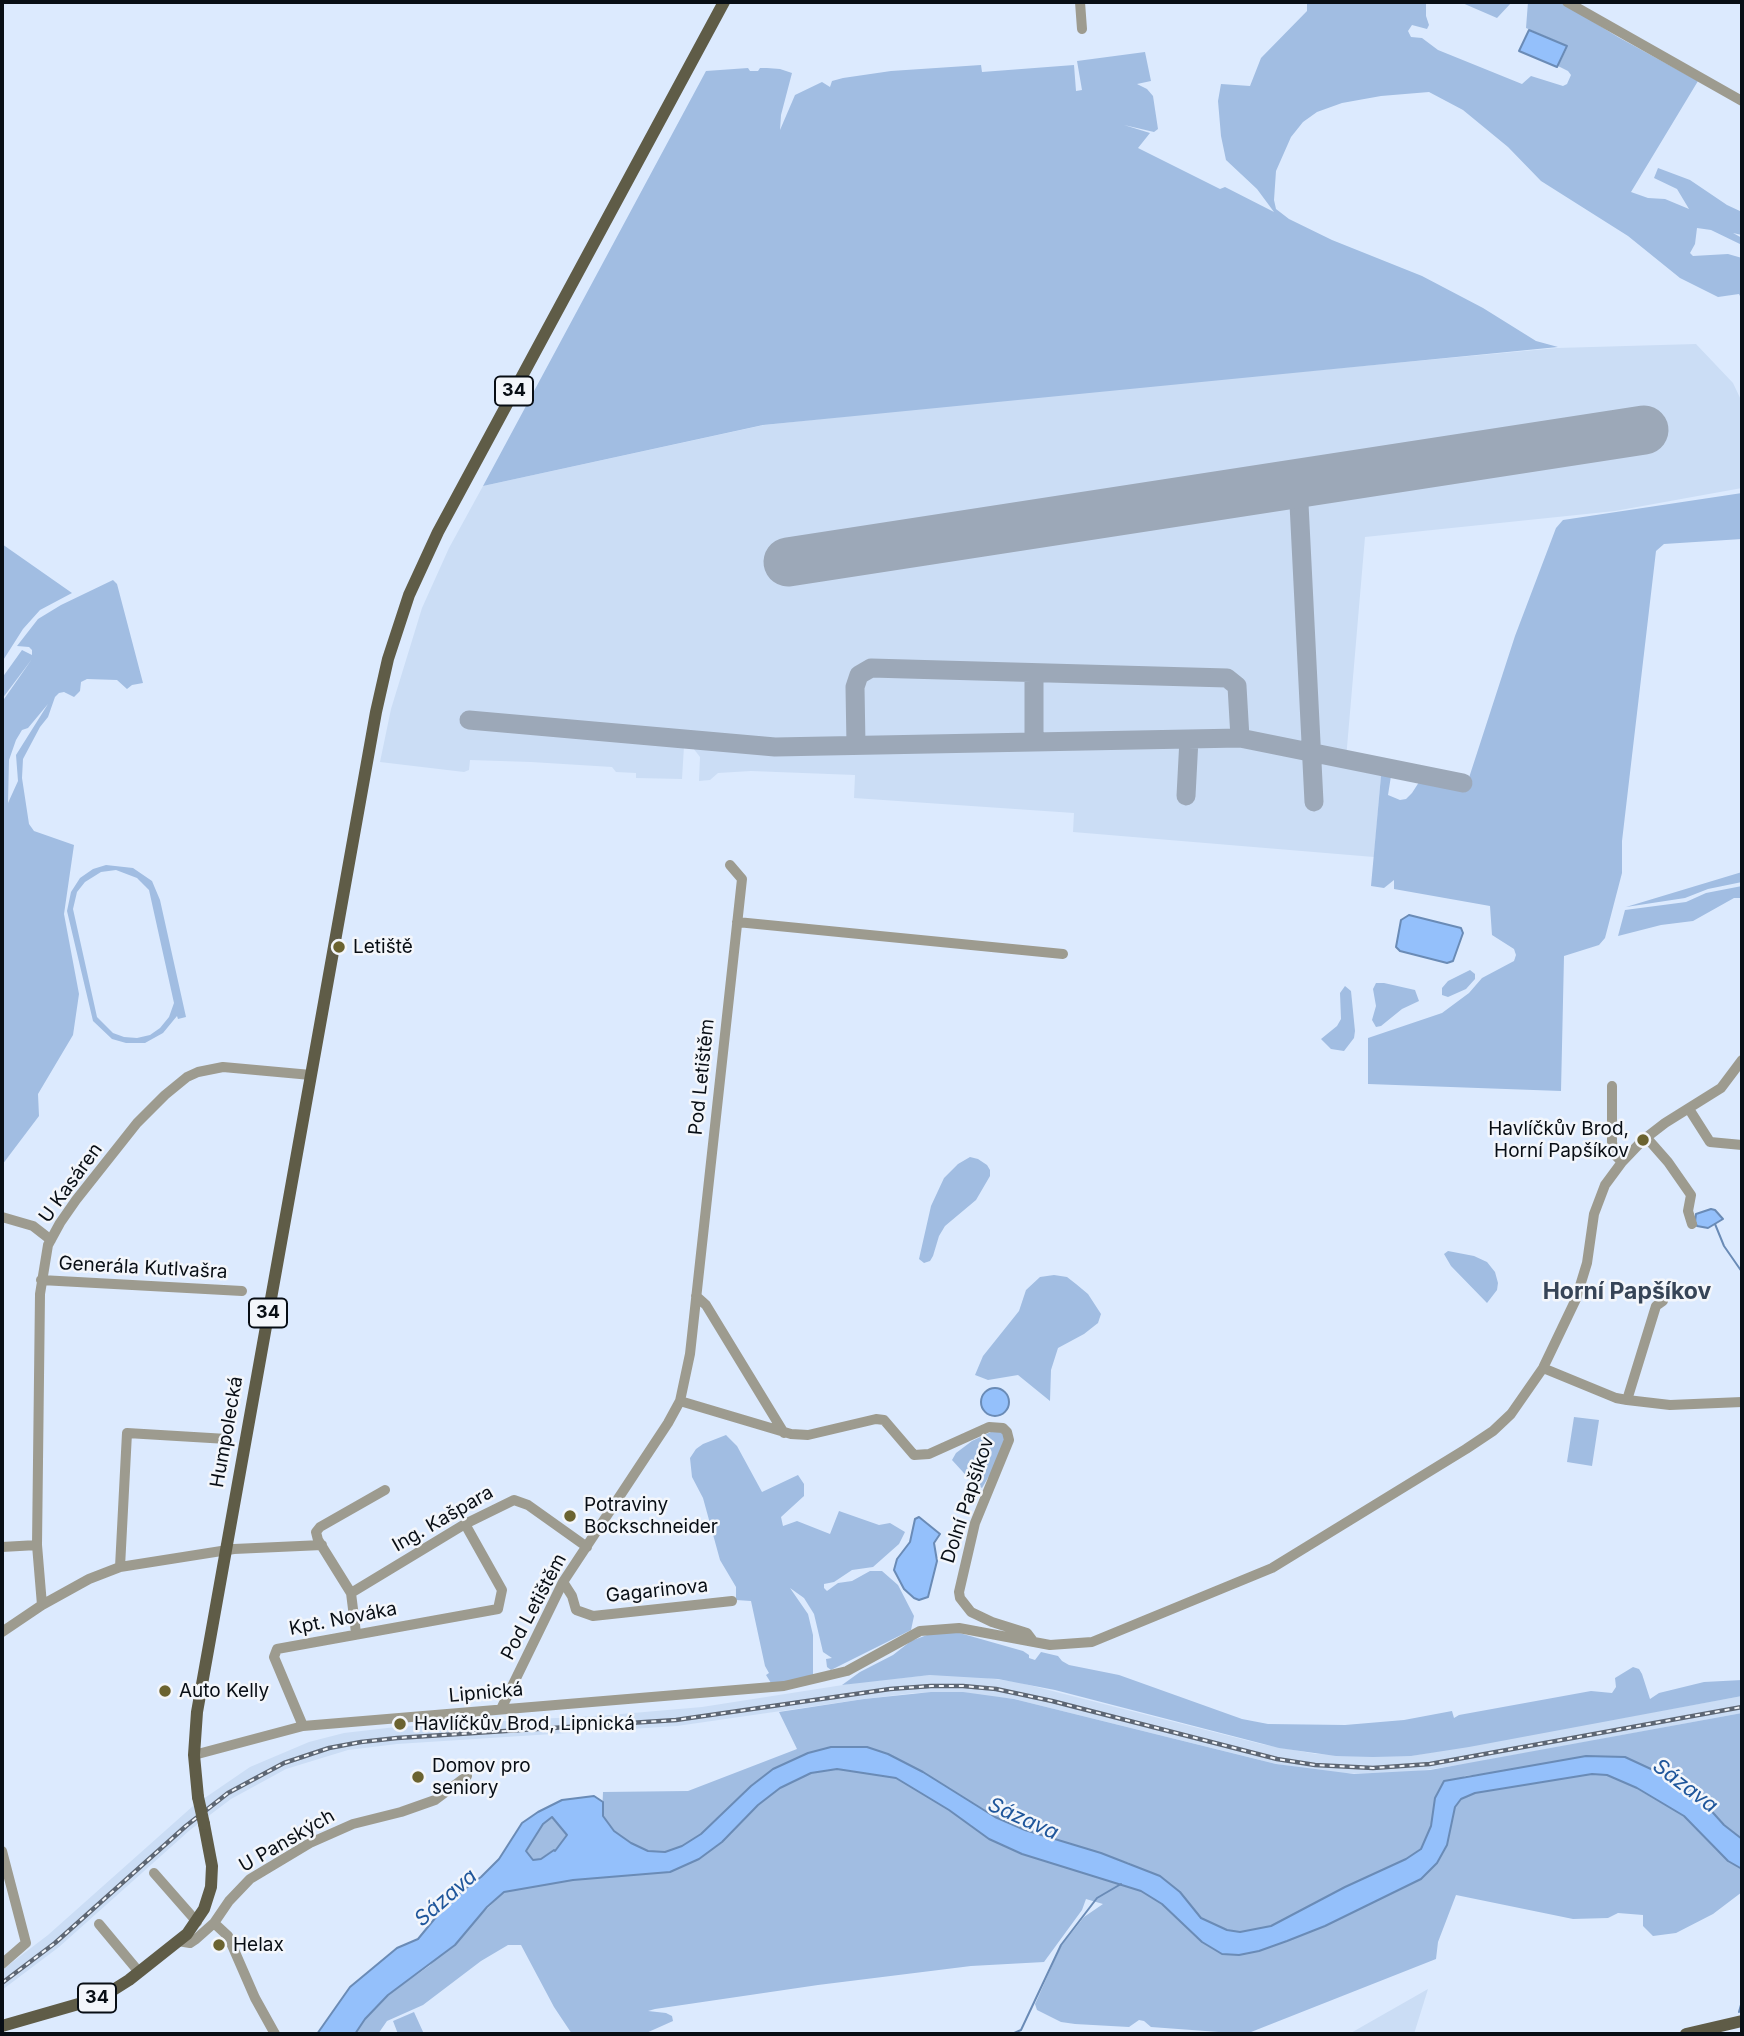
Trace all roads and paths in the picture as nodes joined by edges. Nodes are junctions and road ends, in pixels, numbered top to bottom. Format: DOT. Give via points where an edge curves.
graph roads {
  1 [pos="724,2"];
  2 [pos="1080,2"];
  3 [pos="1567,2"];
  4 [pos="1082,29"];
  5 [pos="1742,101"];
  6 [pos="730,865"];
  7 [pos="737,922"];
  8 [pos="1063,954"];
  9 [pos="1742,1060"];
  10 [pos="311,1075"];
  11 [pos="1612,1086"];
  12 [pos="1689,1110"];
  13 [pos="1646,1137"];
  14 [pos="1742,1145"];
  15 [pos="1622,1162"];
  16 [pos="2,1217"];
  17 [pos="1692,1224"];
  18 [pos="51,1240"];
  19 [pos="41,1280"];
  20 [pos="242,1291"];
  21 [pos="696,1296"];
  22 [pos="1663,1301"];
  23 [pos="1543,1368"];
  24 [pos="1627,1400"];
  25 [pos="680,1401"];
  26 [pos="1742,1402"];
  27 [pos="784,1433"];
  28 [pos="227,1439"];
  29 [pos="385,1490"];
  30 [pos="465,1524"];
  31 [pos="37,1545"];
  32 [pos="322,1545"];
  33 [pos="2,1547"];
  34 [pos="587,1547"];
  35 [pos="225,1551"];
  36 [pos="120,1567"];
  37 [pos="564,1583"];
  38 [pos="351,1593"];
  39 [pos="732,1601"];
  40 [pos="43,1605"];
  41 [pos="2,1632"];
  42 [pos="356,1633"];
  43 [pos="1034,1641"];
  44 [pos="501,1709"];
  45 [pos="303,1726"];
  46 [pos="194,1755"];
  47 [pos="467,1776"];
  48 [pos="2,1851"];
  49 [pos="154,1873"];
  50 [pos="197,1922"];
  51 [pos="214,1923"];
  52 [pos="99,1924"];
  53 [pos="178,1941"];
  54 [pos="2,1964"];
  55 [pos="139,1972"];
  56 [pos="1742,2021"];
  57 [pos="2,2026"];
  58 [pos="275,2034"];
  59 [pos="1686,2034"];
  1 -- 10 [label="main road, 34" via="450,510 409,595 376,712"];
  2 -- 4 [label="street"];
  3 -- 5 [label="street"];
  6 -- 7 [label="street, Pod Letištěm" via="742,879"];
  7 -- 8 [label="street"];
  7 -- 21 [label="street, Pod Letištěm"];
  9 -- 12 [label="street" via="1721,1088"];
  10 -- 18 [label="street, U Kasáren" via="223,1067 187,1077 129,1133"];
  10 -- 35 [label="main road, Humpolecká / 34"];
  11 -- 15 [label="street" via="1612,1142 1614,1154"];
  12 -- 13 [label="street"];
  12 -- 14 [label="street" via="1710,1142"];
  13 -- 15 [label="street"];
  13 -- 17 [label="street" via="1691,1195"];
  15 -- 23 [label="street" via="1605,1185 1594,1214 1576,1299"];
  16 -- 18 [label="street" via="33,1226"];
  18 -- 19 [label="street, U Kasáren"];
  19 -- 20 [label="street, Generála Kutlvašra"];
  19 -- 31 [label="street, U Kasáren"];
  21 -- 25 [label="street, Pod Letištěm"];
  21 -- 27 [label="street" via="706,1305"];
  22 -- 24 [label="street" via="1656,1306"];
  23 -- 24 [label="street"];
  23 -- 43 [label="street, Lipnická" via="1511,1414 1493,1430 1272,1568 1092,1642 1050,1645"];
  24 -- 26 [label="street" via="1670,1405"];
  25 -- 27 [label="street, Dolní Papšíkov"];
  25 -- 34 [label="street, Pod Letištěm"];
  27 -- 43 [label="street, Dolní Papšíkov" via="808,1435 884,1420 910,1452 919,1456 989,1427 1003,1428 1009,1440 975,1523 959,1592 971,1612 1027,1633"];
  28 -- 36 [label="street" via="127,1433"];
  29 -- 32 [label="street" via="318,1529"];
  30 -- 34 [label="street, Ing. Kašpara" via="514,1500"];
  30 -- 38 [label="street, Ing. Kašpara"];
  30 -- 42 [label="street, Kpt. Nováka" via="502,1590 498,1609"];
  31 -- 33 [label="street"];
  31 -- 40 [label="street, U Kasáren"];
  32 -- 35 [label="street"];
  32 -- 38 [label="street"];
  34 -- 37 [label="street, Pod Letištěm"];
  35 -- 36 [label="street"];
  35 -- 46 [label="main road, Humpolecká / 34"];
  36 -- 40 [label="street"];
  37 -- 39 [label="street, Gagarinova" via="576,1610 593,1616"];
  37 -- 44 [label="street, Pod Letištěm"];
  38 -- 42 [label="street"];
  40 -- 41 [label="street"];
  42 -- 45 [label="street, Kpt. Nováka" via="277,1649 274,1657"];
  43 -- 44 [label="street, Lipnická" via="960,1628 920,1631 847,1671 784,1686"];
  44 -- 45 [label="street, Lipnická"];
  45 -- 46 [label="street, Lipnická"];
  46 -- 50 [label="main road, Humpolecká / 34, bridge" via="212,1866 207,1901"];
  47 -- 51 [label="street, U Panských" via="435,1800 352,1824 310,1843 250,1880"];
  48 -- 54 [label="street" via="26,1944"];
  49 -- 50 [label="street"];
  50 -- 53 [label="main road, 34"];
  51 -- 53 [label="street" via="193,1941"];
  51 -- 58 [label="street" via="228,1936"];
  52 -- 55 [label="street"];
  53 -- 55 [label="main road, 34"];
  55 -- 57 [label="main road, 34" via="100,1997"];
  56 -- 59 [label="main road"];
}
